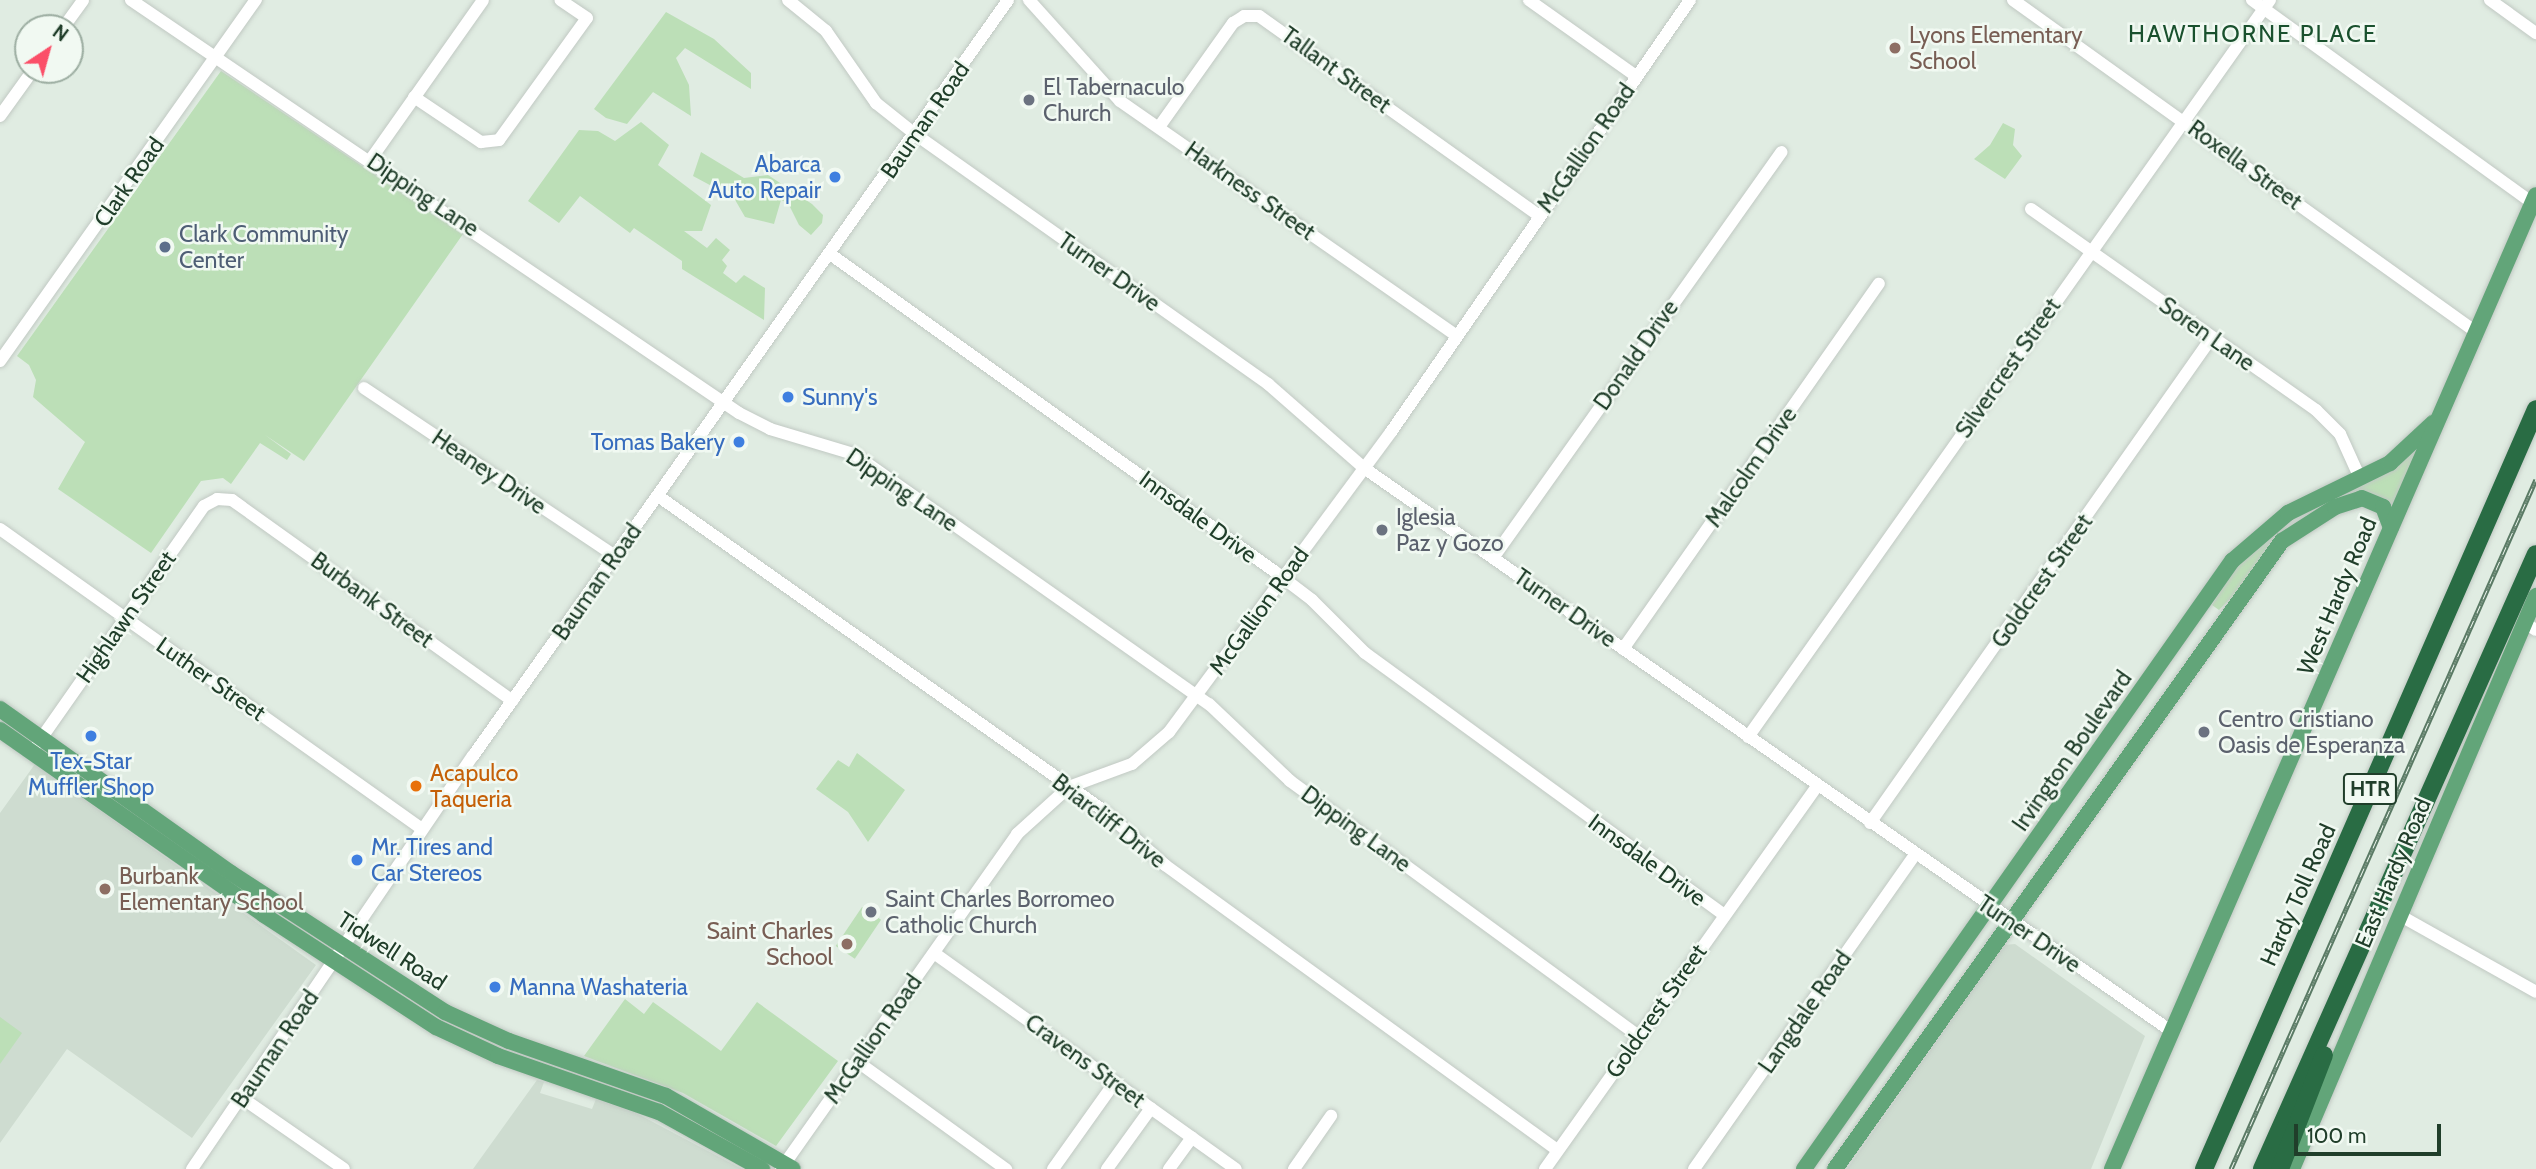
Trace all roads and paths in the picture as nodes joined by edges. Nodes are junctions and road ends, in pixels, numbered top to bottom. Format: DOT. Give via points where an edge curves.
graph roads {
  1 [pos="131,0"];
  2 [pos="256,0"];
  3 [pos="482,0"];
  4 [pos="560,0"];
  5 [pos="789,0"];
  6 [pos="1008,0"];
  7 [pos="1029,0"];
  8 [pos="1530,0"];
  9 [pos="1690,0"];
  10 [pos="2013,0"];
  11 [pos="2252,0"];
  12 [pos="2490,0"];
  13 [pos="2267,5"];
  14 [pos="2536,33"];
  15 [pos="215,57"];
  16 [pos="1636,76"];
  17 [pos="23,84"];
  18 [pos="414,97"];
  19 [pos="0,116"];
  20 [pos="2183,121"];
  21 [pos="1159,127"];
  22 [pos="915,134"];
  23 [pos="1781,152"];
  24 [pos="371,159"];
  25 [pos="2534,199"];
  26 [pos="2031,209"];
  27 [pos="1538,215"];
  28 [pos="2090,251"];
  29 [pos="830,254"];
  30 [pos="1879,284"];
  31 [pos="2476,332"];
  32 [pos="1456,335"];
  33 [pos="2212,337"];
  34 [pos="0,361"];
  35 [pos="364,388"];
  36 [pos="725,403"];
  37 [pos="2536,409"];
  38 [pos="2434,421"];
  39 [pos="1364,468"];
  40 [pos="2360,478"];
  41 [pos="658,496"];
  42 [pos="232,500"];
  43 [pos="2288,513"];
  44 [pos="2298,528"];
  45 [pos="2391,528"];
  46 [pos="0,529"];
  47 [pos="2536,554"];
  48 [pos="615,556"];
  49 [pos="1493,558"];
  50 [pos="1284,579"];
  51 [pos="2536,596"];
  52 [pos="2196,615"];
  53 [pos="125,618"];
  54 [pos="2530,626"];
  55 [pos="2216,628"];
  56 [pos="1623,649"];
  57 [pos="1197,696"];
  58 [pos="513,701"];
  59 [pos="0,709"];
  60 [pos="0,730"];
  61 [pos="1748,737"];
  62 [pos="42,738"];
  63 [pos="32,753"];
  64 [pos="1817,786"];
  65 [pos="1069,788"];
  66 [pos="2066,798"];
  67 [pos="138,806"];
  68 [pos="2087,811"];
  69 [pos="127,820"];
  70 [pos="1870,823"];
  71 [pos="422,829"];
  72 [pos="1916,855"];
  73 [pos="227,880"];
  74 [pos="1989,907"];
  75 [pos="1724,915"];
  76 [pos="2399,915"];
  77 [pos="2010,921"];
  78 [pos="343,947"];
  79 [pos="934,953"];
  80 [pos="333,962"];
  81 [pos="2536,992"];
  82 [pos="2335,1003"];
  83 [pos="445,1012"];
  84 [pos="436,1027"];
  85 [pos="2171,1031"];
  86 [pos="1639,1036"];
  87 [pos="1889,1051"];
  88 [pos="572,1061"];
  89 [pos="858,1062"];
  90 [pos="1908,1065"];
  91 [pos="560,1077"];
  92 [pos="1115,1082"];
  93 [pos="667,1096"];
  94 [pos="242,1098"];
  95 [pos="1151,1108"];
  96 [pos="659,1112"];
  97 [pos="1331,1116"];
  98 [pos="1192,1137"];
  99 [pos="1557,1150"];
  100 [pos="786,1167"];
  101 [pos="192,1169"];
  102 [pos="344,1169"];
  103 [pos="762,1169"];
  104 [pos="1006,1169"];
  105 [pos="1053,1169"];
  106 [pos="1107,1169"];
  107 [pos="1169,1169"];
  108 [pos="1236,1169"];
  109 [pos="1294,1169"];
  110 [pos="1545,1169"];
  111 [pos="1693,1169"];
  112 [pos="1804,1169"];
  113 [pos="1835,1169"];
  114 [pos="2112,1169"];
  115 [pos="2204,1169"];
  116 [pos="2262,1169"];
  117 [pos="2280,1169"];
  118 [pos="2292,1169"];
  1 -- 15 [label="street, Dipping Lane"];
  2 -- 15 [label="street, Clark Road"];
  3 -- 18 [label="street"];
  4 -- 18 [label="street" via="587,18 499,140 481,142"];
  5 -- 22 [label="street, Turner Drive" via="826,31 876,103"];
  6 -- 22 [label="street, Bauman Road"];
  7 -- 21 [label="street, Harkness Street" via="1104,87"];
  8 -- 16 [label="street"];
  9 -- 16 [label="street, McGallion Road"];
  10 -- 20 [label="street, Roxella Street"];
  11 -- 13 [label="street"];
  12 -- 14 [label="street"];
  13 -- 20 [label="street, Silvercrest Street"];
  13 -- 25 [label="street"];
  15 -- 24 [label="street, Dipping Lane"];
  15 -- 34 [label="street, Clark Road"];
  16 -- 27 [label="street, McGallion Road"];
  17 -- 19 [label="street"];
  18 -- 24 [label="street"];
  20 -- 28 [label="street, Silvercrest Street"];
  20 -- 31 [label="street, Roxella Street"];
  21 -- 27 [label="street, Tallant Street" via="1233,23 1244,16 1259,16"];
  21 -- 32 [label="street, Harkness Street"];
  22 -- 29 [label="street, Bauman Road"];
  22 -- 39 [label="street, Turner Drive" via="1268,384"];
  23 -- 49 [label="street, Donald Drive"];
  24 -- 36 [label="street, Dipping Lane"];
  25 -- 31 [label="main road, West Hardy Road"];
  26 -- 28 [label="street, Soren Lane"];
  27 -- 32 [label="street, McGallion Road"];
  28 -- 33 [label="street, Soren Lane"];
  28 -- 61 [label="street, Silvercrest Street"];
  29 -- 36 [label="street, Bauman Road"];
  29 -- 50 [label="street, Innsdale Drive"];
  30 -- 56 [label="street, Malcolm Drive"];
  31 -- 38 [label="main road, West Hardy Road"];
  32 -- 39 [label="street, McGallion Road"];
  33 -- 40 [label="street, Soren Lane" via="2329,421 2351,454"];
  33 -- 70 [label="street, Goldcrest Street"];
  35 -- 48 [label="street, Heaney Drive"];
  36 -- 41 [label="street, Bauman Road"];
  36 -- 57 [label="street, Dipping Lane" via="770,429 855,454"];
  37 -- 115 [label="highway, Hardy Toll Road / HTR"];
  38 -- 40 [label="main road, Irvington Boulevard" via="2397,458"];
  38 -- 45 [label="main road, West Hardy Road"];
  39 -- 49 [label="street, Turner Drive"];
  39 -- 50 [label="street, McGallion Road"];
  40 -- 43 [label="main road, Irvington Boulevard"];
  41 -- 48 [label="street, Bauman Road"];
  41 -- 65 [label="street, Briarcliff Drive"];
  42 -- 53 [label="street, Highlawn Street" via="217,499 204,506"];
  42 -- 58 [label="street, Burbank Street"];
  43 -- 44 [label="main road"];
  43 -- 52 [label="main road, Irvington Boulevard" via="2232,561"];
  44 -- 45 [label="main road, Irvington Boulevard" via="2361,498 2383,507"];
  44 -- 55 [label="main road, Irvington Boulevard" via="2260,566"];
  45 -- 85 [label="main road, West Hardy Road"];
  46 -- 53 [label="street, Luther Street"];
  47 -- 82 [label="highway, HTR"];
  48 -- 58 [label="street, Bauman Road"];
  49 -- 56 [label="street, Turner Drive"];
  50 -- 57 [label="street, McGallion Road"];
  50 -- 75 [label="street, Innsdale Drive" via="1365,653"];
  51 -- 54 [label="main road, East Hardy Road"];
  52 -- 55 [label="main road"];
  52 -- 66 [label="main road, Irvington Boulevard"];
  53 -- 62 [label="street, Highlawn Street"];
  53 -- 71 [label="street, Luther Street"];
  54 -- 76 [label="main road, East Hardy Road"];
  55 -- 68 [label="main road, Irvington Boulevard"];
  56 -- 61 [label="street, Turner Drive"];
  57 -- 65 [label="street, McGallion Road" via="1151,751"];
  57 -- 86 [label="street, Dipping Lane" via="1290,781"];
  58 -- 71 [label="street, Bauman Road"];
  59 -- 62 [label="main road, Tidwell Road"];
  60 -- 63 [label="main road, Tidwell Road"];
  61 -- 64 [label="street, Turner Drive"];
  62 -- 63 [label="street, Highlawn Street"];
  62 -- 67 [label="main road, Tidwell Road"];
  63 -- 69 [label="main road, Tidwell Road"];
  64 -- 70 [label="street, Turner Drive"];
  64 -- 75 [label="street, Goldcrest Street"];
  65 -- 79 [label="street, McGallion Road" via="1017,834"];
  65 -- 99 [label="street, Briarcliff Drive" via="1123,825 1165,865"];
  66 -- 68 [label="main road"];
  66 -- 74 [label="main road, Irvington Boulevard"];
  67 -- 69 [label="main road"];
  67 -- 73 [label="main road, Tidwell Road"];
  68 -- 77 [label="main road, Irvington Boulevard"];
  69 -- 73 [label="main road, Tidwell Road"];
  70 -- 72 [label="street, Turner Drive"];
  71 -- 78 [label="street, Bauman Road"];
  72 -- 74 [label="street, Turner Drive"];
  72 -- 111 [label="street, Langdale Road"];
  73 -- 78 [label="main road, Tidwell Road"];
  73 -- 80 [label="main road, Tidwell Road"];
  74 -- 77 [label="street, Turner Drive"];
  74 -- 87 [label="main road, Irvington Boulevard"];
  75 -- 86 [label="street, Goldcrest Street"];
  76 -- 81 [label="street"];
  76 -- 118 [label="main road, East Hardy Road"];
  77 -- 85 [label="street, Turner Drive"];
  77 -- 90 [label="main road, Irvington Boulevard"];
  78 -- 80 [label="street, Bauman Road"];
  78 -- 83 [label="main road, Tidwell Road"];
  79 -- 89 [label="street, McGallion Road"];
  79 -- 92 [label="street, Cravens Street"];
  80 -- 84 [label="main road, Tidwell Road"];
  80 -- 94 [label="street, Bauman Road"];
  82 -- 116 [label="highway, HTR"];
  82 -- 117 [label="highway" via="2324,1056"];
  83 -- 84 [label="main road"];
  83 -- 88 [label="main road, Tidwell Road" via="509,1041"];
  84 -- 91 [label="main road, Tidwell Road" via="498,1056"];
  85 -- 114 [label="main road, West Hardy Road"];
  86 -- 99 [label="street, Goldcrest Street"];
  87 -- 90 [label="main road"];
  87 -- 112 [label="main road, Irvington Boulevard"];
  88 -- 91 [label="main road"];
  88 -- 93 [label="main road, Tidwell Road"];
  89 -- 100 [label="street, McGallion Road"];
  89 -- 104 [label="street"];
  90 -- 113 [label="main road, Irvington Boulevard"];
  91 -- 96 [label="main road, Tidwell Road"];
  92 -- 95 [label="street, Cravens Street"];
  92 -- 105 [label="street"];
  93 -- 96 [label="main road"];
  93 -- 100 [label="main road, Tidwell Road"];
  94 -- 101 [label="street, Bauman Road"];
  94 -- 102 [label="street"];
  95 -- 98 [label="street, Cravens Street"];
  95 -- 106 [label="street"];
  96 -- 103 [label="main road, Tidwell Road"];
  97 -- 109 [label="street"];
  98 -- 107 [label="street"];
  98 -- 108 [label="street, Cravens Street"];
  99 -- 110 [label="street, Goldcrest Street"];
}
